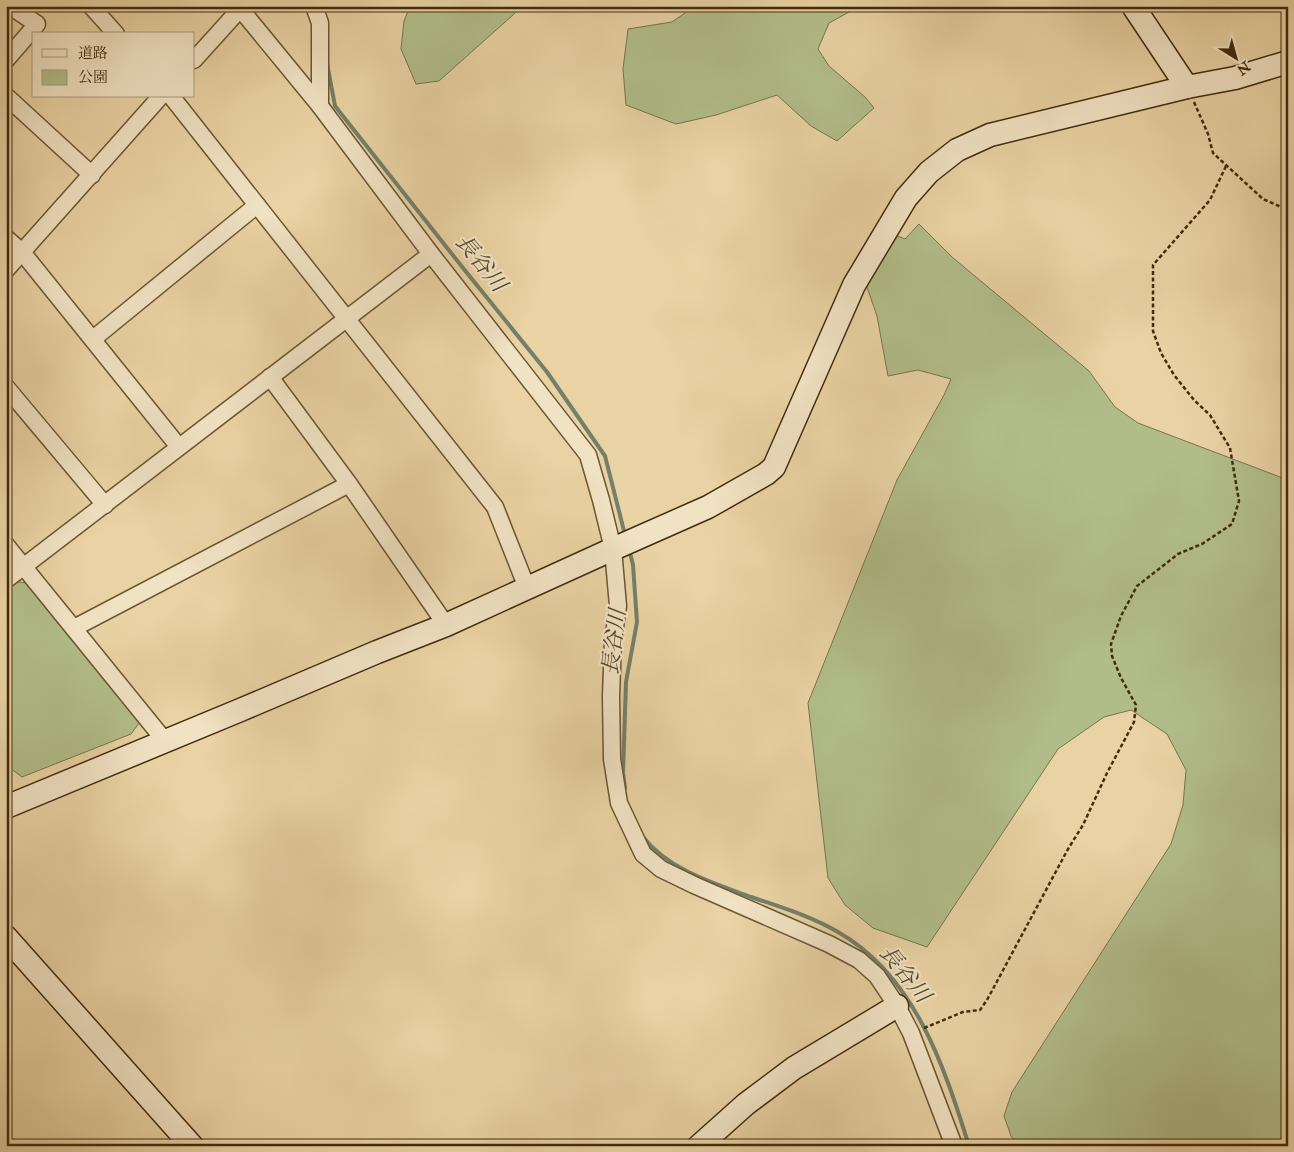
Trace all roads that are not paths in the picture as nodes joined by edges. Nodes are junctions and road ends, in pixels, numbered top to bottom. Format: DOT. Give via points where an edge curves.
graph roads {
  1 [pos="10,6"];
  2 [pos="91,6"];
  3 [pos="314,6"];
  4 [pos="1133,6"];
  5 [pos="239,8"];
  6 [pos="114,32"];
  7 [pos="195,59"];
  8 [pos="6,60"];
  9 [pos="1288,62"];
  10 [pos="1187,87"];
  11 [pos="6,96"];
  12 [pos="159,98"];
  13 [pos="174,98"];
  14 [pos="320,106"];
  15 [pos="92,175"];
  16 [pos="257,204"];
  17 [pos="6,238"];
  18 [pos="22,252"];
  19 [pos="431,254"];
  20 [pos="6,270"];
  21 [pos="347,318"];
  22 [pos="92,339"];
  23 [pos="270,378"];
  24 [pos="6,387"];
  25 [pos="180,447"];
  26 [pos="349,484"];
  27 [pos="104,504"];
  28 [pos="6,545"];
  29 [pos="612,548"];
  30 [pos="23,567"];
  31 [pos="6,580"];
  32 [pos="527,588"];
  33 [pos="446,625"];
  34 [pos="74,628"];
  35 [pos="165,741"];
  36 [pos="10,798"];
  37 [pos="6,937"];
  38 [pos="898,1006"];
  39 [pos="192,1146"];
  40 [pos="700,1146"];
  41 [pos="954,1146"];
  1 -- 8 [label="street" via="37,24"];
  2 -- 6 [label="street"];
  3 -- 14 [label="street" via="320,23"];
  4 -- 10 [label="street"];
  5 -- 7 [label="street"];
  5 -- 14 [label="street"];
  9 -- 10 [label="street" via="1235,78"];
  10 -- 29 [label="street" via="990,135 957,150 929,172 906,198 854,285 774,467 708,507"];
  11 -- 15 [label="street"];
  12 -- 15 [label="street"];
  13 -- 16 [label="street"];
  14 -- 19 [label="street"];
  15 -- 18 [label="street"];
  16 -- 21 [label="street"];
  16 -- 22 [label="street"];
  17 -- 18 [label="street"];
  18 -- 20 [label="street"];
  18 -- 22 [label="street"];
  19 -- 21 [label="street"];
  19 -- 29 [label="street" via="588,455"];
  21 -- 23 [label="street"];
  21 -- 32 [label="street" via="494,507"];
  22 -- 25 [label="street"];
  23 -- 25 [label="street"];
  23 -- 26 [label="street"];
  24 -- 27 [label="street"];
  25 -- 27 [label="street"];
  26 -- 33 [label="street"];
  26 -- 34 [label="street"];
  27 -- 30 [label="street"];
  28 -- 30 [label="street"];
  29 -- 32 [label="street"];
  29 -- 38 [label="street" via="618,606 611,688 612,759 619,804 643,854 661,869 860,960 877,976"];
  30 -- 31 [label="street"];
  30 -- 34 [label="street"];
  32 -- 33 [label="street"];
  33 -- 35 [label="street"];
  34 -- 35 [label="street"];
  35 -- 36 [label="street"];
  37 -- 39 [label="street"];
  38 -- 40 [label="street" via="794,1068 746,1104"];
  38 -- 41 [label="street"];
}
